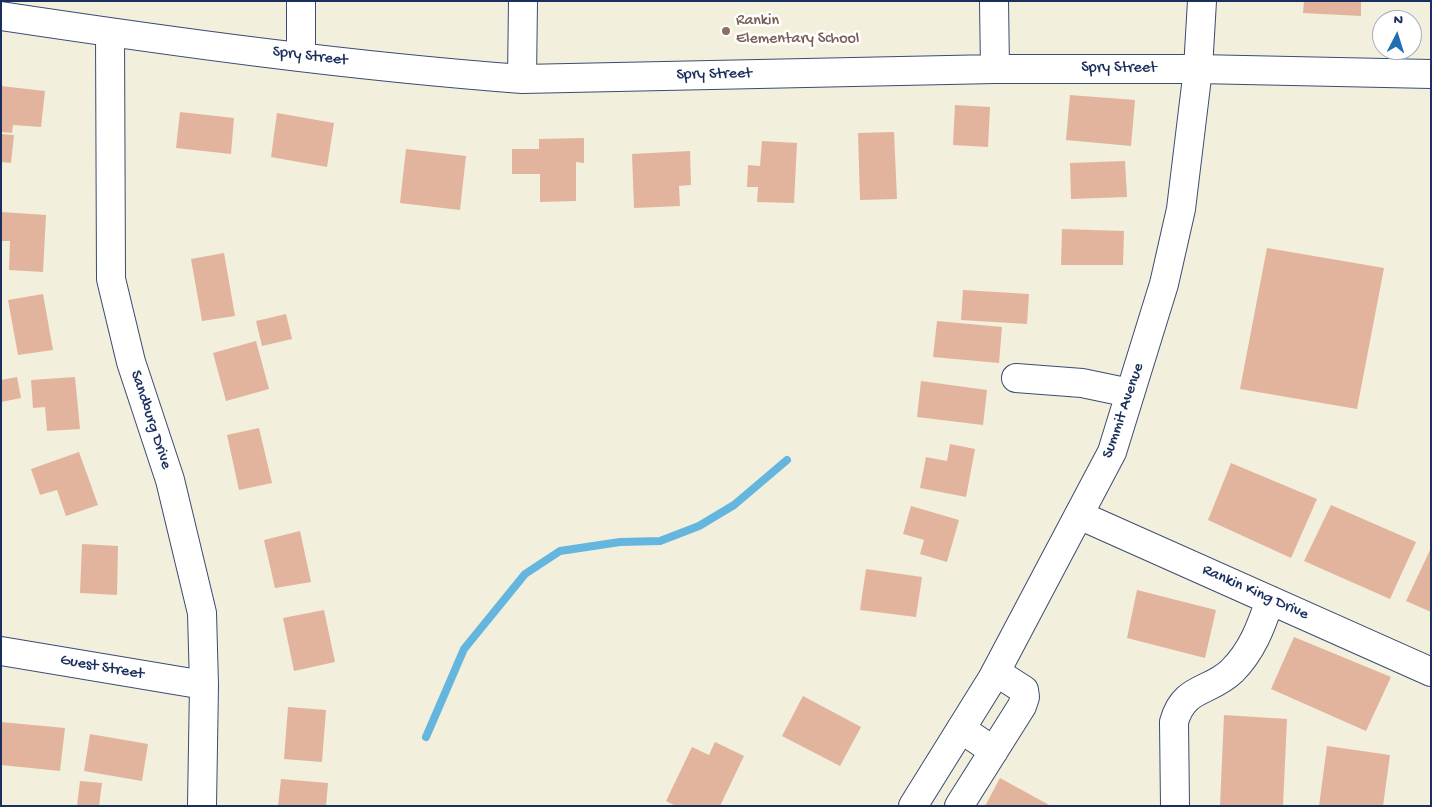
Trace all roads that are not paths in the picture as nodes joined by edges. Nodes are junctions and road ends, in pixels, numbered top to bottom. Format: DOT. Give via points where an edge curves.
graph roads {
  1 [pos="301,1"];
  2 [pos="523,1"];
  3 [pos="994,1"];
  4 [pos="1202,1"];
  5 [pos="1,16"];
  6 [pos="110,32"];
  7 [pos="301,57"];
  8 [pos="995,69"];
  9 [pos="1198,69"];
  10 [pos="1431,74"];
  11 [pos="522,79"];
  12 [pos="1016,378"];
  13 [pos="1130,394"];
  14 [pos="1079,515"];
  15 [pos="1270,600"];
  16 [pos="1,651"];
  17 [pos="996,672"];
  18 [pos="1431,672"];
  19 [pos="204,685"];
  20 [pos="961,729"];
  21 [pos="994,751"];
  22 [pos="202,806"];
  23 [pos="913,806"];
  24 [pos="959,806"];
  25 [pos="1175,806"];
  1 -- 7 [label="street"];
  2 -- 11 [label="street"];
  3 -- 8 [label="street"];
  4 -- 9 [label="street, Summit Avenue"];
  5 -- 6 [label="street, Spry Street"];
  6 -- 7 [label="street, Spry Street"];
  6 -- 19 [label="street, Sandburg Drive" via="111,279 131,362 170,480 202,612"];
  7 -- 11 [label="street, Spry Street"];
  8 -- 9 [label="street, Spry Street"];
  8 -- 11 [label="street, Spry Street"];
  9 -- 10 [label="street, Spry Street"];
  9 -- 13 [label="street, Summit Avenue" via="1181,209 1164,284"];
  12 -- 13 [label="street" via="1082,383"];
  13 -- 14 [label="street, Summit Avenue" via="1112,452"];
  14 -- 15 [label="street, Rankin King Drive"];
  14 -- 17 [label="street, Summit Avenue"];
  15 -- 18 [label="street, Rankin King Drive"];
  15 -- 25 [label="street" via="1248,652 1231,672 1192,694 1177,712 1174,722"];
  16 -- 19 [label="street, Guest Street"];
  17 -- 20 [label="street, Summit Avenue"];
  17 -- 21 [label="street" via="1024,690 1025,697"];
  19 -- 22 [label="street, Sandburg Drive"];
  20 -- 21 [label="street"];
  20 -- 23 [label="street, Summit Avenue"];
  21 -- 24 [label="street"];
}
